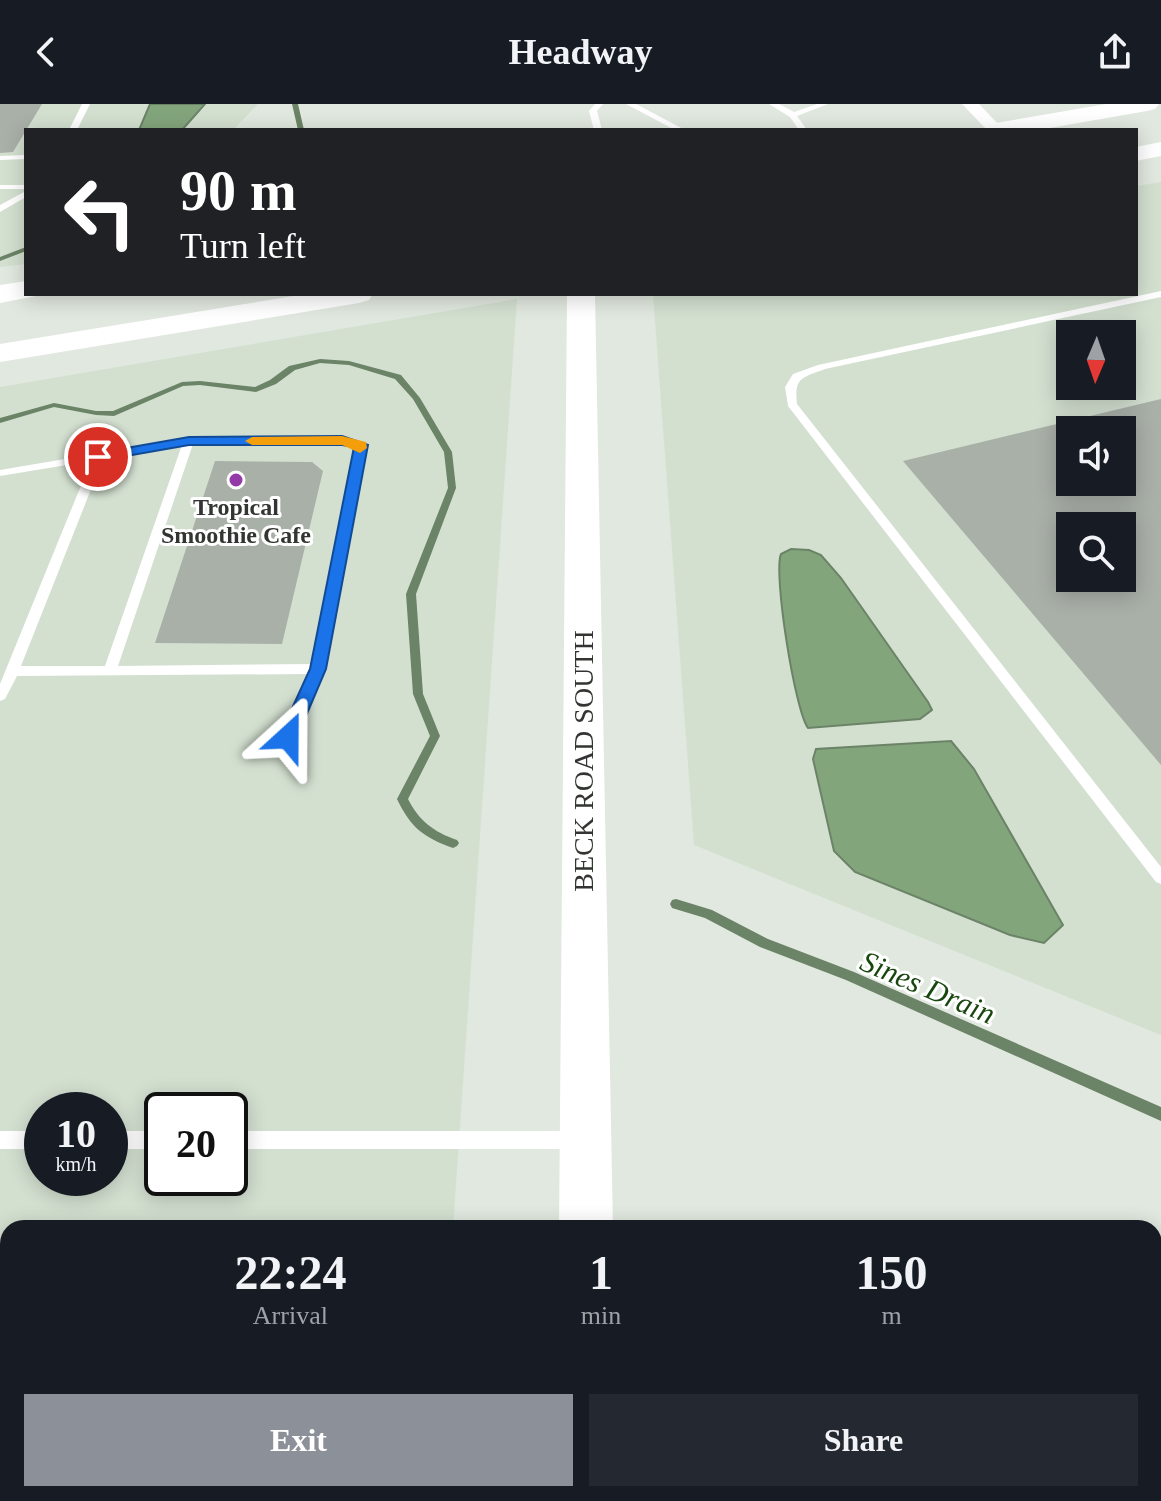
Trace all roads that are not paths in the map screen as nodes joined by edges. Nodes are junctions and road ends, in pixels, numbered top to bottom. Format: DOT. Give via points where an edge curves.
graph roads {
  1 [pos="86,104"];
  2 [pos="599,104"];
  3 [pos="630,104"];
  4 [pos="773,104"];
  5 [pos="824,104"];
  6 [pos="970,104"];
  7 [pos="1147,104"];
  8 [pos="793,115"];
  9 [pos="74,128"];
  10 [pos="597,128"];
  11 [pos="677,128"];
  12 [pos="802,128"];
  13 [pos="994,128"];
  14 [pos="1008,128"];
  15 [pos="1161,149"];
  16 [pos="1138,154"];
  17 [pos="24,157"];
  18 [pos="0,158"];
  19 [pos="0,187"];
  20 [pos="24,187"];
  21 [pos="24,194"];
  22 [pos="0,209"];
  23 [pos="24,290"];
  24 [pos="0,294"];
  25 [pos="1161,294"];
  26 [pos="347,296"];
  27 [pos="581,296"];
  28 [pos="0,353"];
  29 [pos="189,441"];
  30 [pos="98,457"];
  31 [pos="0,473"];
  32 [pos="318,669"];
  33 [pos="13,671"];
  34 [pos="109,672"];
  35 [pos="0,696"];
  36 [pos="288,737"];
  37 [pos="1161,878"];
  38 [pos="0,1140"];
  39 [pos="24,1140"];
  40 [pos="248,1140"];
  41 [pos="586,1140"];
  42 [pos="586,1220"];
  1 -- 9 [label="lane"];
  2 -- 10 [label="lane" via="593,111"];
  3 -- 11 [label="lane"];
  4 -- 8 [label="lane"];
  5 -- 8 [label="lane"];
  6 -- 13 [label="street"];
  7 -- 14 [label="main road"];
  8 -- 12 [label="lane"];
  15 -- 16 [label="main road"];
  17 -- 18 [label="lane"];
  19 -- 20 [label="lane"];
  21 -- 22 [label="lane"];
  23 -- 24 [label="main road"];
  25 -- 37 [label="lane" via="822,367 797,376 790,387 792,404"];
  26 -- 28 [label="main road"];
  27 -- 41 [label="main road, BECK ROAD SOUTH"];
  29 -- 30 [label="lane"];
  29 -- 32 [label="lane" via="361,445"];
  29 -- 34 [label="lane"];
  30 -- 31 [label="lane"];
  30 -- 33 [label="lane"];
  32 -- 34 [label="lane"];
  32 -- 36 [label="lane"];
  33 -- 34 [label="lane"];
  33 -- 35 [label="lane"];
  38 -- 39 [label="lane"];
  40 -- 41 [label="lane"];
  41 -- 42 [label="main road, BECK ROAD SOUTH"];
}
